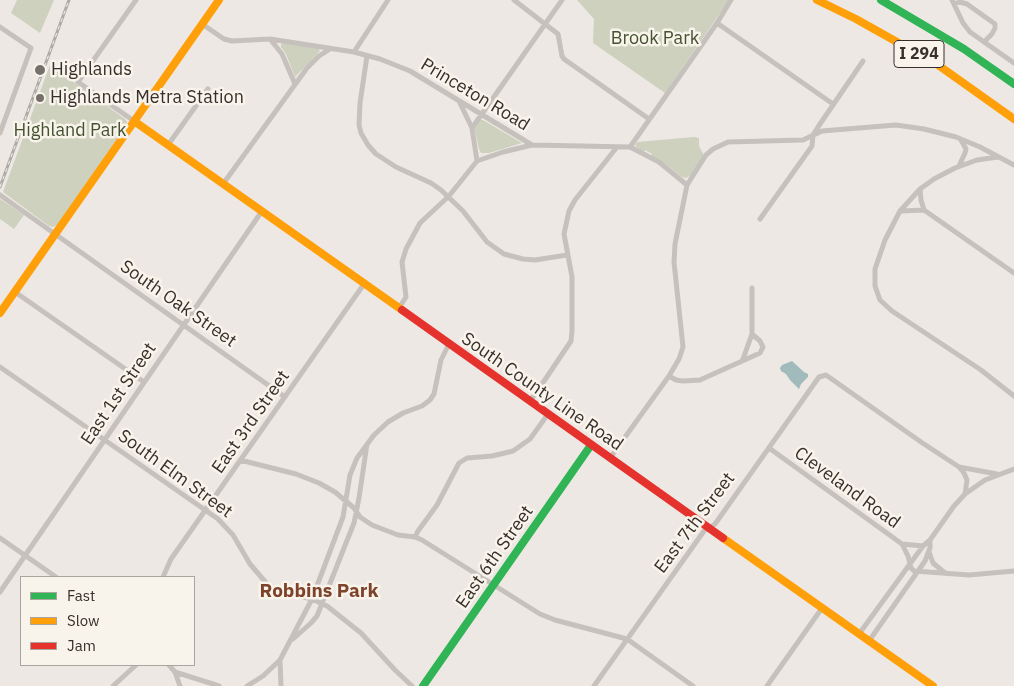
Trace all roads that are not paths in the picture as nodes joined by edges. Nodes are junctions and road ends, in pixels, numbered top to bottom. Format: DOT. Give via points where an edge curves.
graph roads {
  1 [pos="136,0"];
  2 [pos="219,0"];
  3 [pos="388,0"];
  4 [pos="514,0"];
  5 [pos="562,0"];
  6 [pos="731,0"];
  7 [pos="818,0"];
  8 [pos="881,0"];
  9 [pos="953,2"];
  10 [pos="546,23"];
  11 [pos="717,23"];
  12 [pos="202,24"];
  13 [pos="0,27"];
  14 [pos="270,40"];
  15 [pos="984,42"];
  16 [pos="330,49"];
  17 [pos="354,52"];
  18 [pos="367,56"];
  19 [pos="863,61"];
  20 [pos="1014,62"];
  21 [pos="295,84"];
  22 [pos="1014,84"];
  23 [pos="208,89"];
  24 [pos="460,103"];
  25 [pos="833,104"];
  26 [pos="481,115"];
  27 [pos="650,119"];
  28 [pos="1014,119"];
  29 [pos="134,121"];
  30 [pos="472,128"];
  31 [pos="0,133"];
  32 [pos="813,135"];
  33 [pos="961,139"];
  34 [pos="168,145"];
  35 [pos="532,145"];
  36 [pos="617,147"];
  37 [pos="630,147"];
  38 [pos="998,157"];
  39 [pos="477,161"];
  40 [pos="1014,165"];
  41 [pos="959,167"];
  42 [pos="223,184"];
  43 [pos="687,185"];
  44 [pos="920,189"];
  45 [pos="0,195"];
  46 [pos="449,196"];
  47 [pos="924,210"];
  48 [pos="262,211"];
  49 [pos="900,212"];
  50 [pos="760,219"];
  51 [pos="55,234"];
  52 [pos="567,254"];
  53 [pos="1014,273"];
  54 [pos="364,284"];
  55 [pos="752,288"];
  56 [pos="15,292"];
  57 [pos="399,308"];
  58 [pos="0,313"];
  59 [pos="183,325"];
  60 [pos="752,334"];
  61 [pos="449,344"];
  62 [pos="743,359"];
  63 [pos="0,366"];
  64 [pos="669,376"];
  65 [pos="144,382"];
  66 [pos="1014,396"];
  67 [pos="285,397"];
  68 [pos="528,400"];
  69 [pos="548,414"];
  70 [pos="105,440"];
  71 [pos="367,443"];
  72 [pos="591,445"];
  73 [pos="769,448"];
  74 [pos="610,458"];
  75 [pos="240,460"];
  76 [pos="959,466"];
  77 [pos="1014,469"];
  78 [pos="997,474"];
  79 [pos="965,494"];
  80 [pos="345,500"];
  81 [pos="204,510"];
  82 [pos="357,514"];
  83 [pos="709,528"];
  84 [pos="415,537"];
  85 [pos="0,538"];
  86 [pos="930,540"];
  87 [pos="902,544"];
  88 [pos="923,546"];
  89 [pos="929,552"];
  90 [pos="25,556"];
  91 [pos="909,565"];
  92 [pos="917,572"];
  93 [pos="1014,572"];
  94 [pos="945,573"];
  95 [pos="55,576"];
  96 [pos="164,576"];
  97 [pos="493,585"];
  98 [pos="0,592"];
  99 [pos="312,599"];
  100 [pos="323,603"];
  101 [pos="822,608"];
  102 [pos="859,634"];
  103 [pos="627,639"];
  104 [pos="290,641"];
  105 [pos="869,641"];
  106 [pos="280,660"];
  107 [pos="135,666"];
  108 [pos="170,666"];
  109 [pos="175,672"];
  110 [pos="281,684"];
  111 [pos="113,686"];
  112 [pos="180,686"];
  113 [pos="218,686"];
  114 [pos="247,686"];
  115 [pos="412,686"];
  116 [pos="423,686"];
  117 [pos="594,686"];
  118 [pos="693,686"];
  119 [pos="767,686"];
  120 [pos="933,686"];
  1 -- 29 [label="street" via="78,82"];
  2 -- 12 [label="main road"];
  3 -- 17 [label="street"];
  4 -- 10 [label="street"];
  5 -- 10 [label="street"];
  6 -- 11 [label="street"];
  7 -- 28 [label="main road, I 294" via="938,65"];
  8 -- 22 [label="main road, I 294" via="964,49"];
  9 -- 15 [label="street" via="963,23"];
  9 -- 15 [label="street" via="967,4 995,24 992,34"];
  10 -- 26 [label="street"];
  10 -- 27 [label="street" via="558,34 564,59"];
  11 -- 25 [label="street"];
  11 -- 27 [label="street"];
  12 -- 14 [label="street, Princeton Road" via="224,39"];
  12 -- 29 [label="main road"];
  13 -- 31 [label="street" via="31,48"];
  14 -- 16 [label="street, Princeton Road"];
  14 -- 21 [label="street" via="282,54"];
  15 -- 20 [label="street"];
  16 -- 17 [label="street, Princeton Road"];
  16 -- 21 [label="street" via="307,68"];
  17 -- 18 [label="street, Princeton Road"];
  18 -- 24 [label="street, Princeton Road" via="410,71"];
  18 -- 46 [label="street" via="358,125 368,145 386,161 432,183"];
  19 -- 25 [label="street"];
  21 -- 42 [label="street"];
  23 -- 34 [label="street"];
  24 -- 26 [label="street, Princeton Road"];
  24 -- 30 [label="street"];
  25 -- 32 [label="street"];
  26 -- 30 [label="street"];
  26 -- 35 [label="street, Princeton Road"];
  27 -- 37 [label="street"];
  29 -- 34 [label="main road, South County Line Road"];
  29 -- 51 [label="main road"];
  30 -- 39 [label="street"];
  32 -- 33 [label="street" via="896,125"];
  32 -- 43 [label="street" via="803,140 728,142 706,155"];
  32 -- 50 [label="street" via="812,146"];
  33 -- 38 [label="street"];
  33 -- 41 [label="street" via="966,153"];
  34 -- 42 [label="main road, South County Line Road"];
  35 -- 36 [label="street, Princeton Road"];
  35 -- 39 [label="street"];
  36 -- 37 [label="street, Princeton Road"];
  36 -- 52 [label="street" via="569,211 564,234"];
  37 -- 43 [label="street, Princeton Road" via="659,162"];
  38 -- 40 [label="street"];
  38 -- 41 [label="street"];
  39 -- 46 [label="street"];
  41 -- 44 [label="street" via="934,178"];
  42 -- 48 [label="main road, South County Line Road"];
  43 -- 64 [label="street" via="674,262 683,346 680,359"];
  44 -- 47 [label="street"];
  44 -- 49 [label="street"];
  45 -- 51 [label="street, South Oak Street"];
  46 -- 52 [label="street" via="487,242 504,254 535,260"];
  46 -- 57 [label="street" via="420,223 406,249 402,262 406,297"];
  47 -- 49 [label="street"];
  47 -- 53 [label="street"];
  48 -- 54 [label="main road, South County Line Road"];
  48 -- 59 [label="street, East 1st Street"];
  49 -- 66 [label="street" via="875,269 875,286 880,300"];
  51 -- 56 [label="main road"];
  51 -- 59 [label="street, South Oak Street"];
  52 -- 68 [label="street" via="573,294 571,341"];
  54 -- 57 [label="main road, South County Line Road"];
  54 -- 67 [label="street, East 3rd Street"];
  55 -- 60 [label="street"];
  56 -- 58 [label="main road"];
  56 -- 65 [label="street"];
  57 -- 61 [label="main road, South County Line Road"];
  59 -- 65 [label="street, East 1st Street"];
  59 -- 67 [label="street, South Oak Street"];
  60 -- 62 [label="street"];
  60 -- 62 [label="street" via="764,347 760,353"];
  61 -- 68 [label="main road, South County Line Road"];
  61 -- 71 [label="street" via="430,400 388,422"];
  62 -- 64 [label="street" via="700,380 683,381"];
  63 -- 70 [label="street, South Elm Street"];
  64 -- 74 [label="street"];
  65 -- 70 [label="street, East 1st Street"];
  67 -- 75 [label="street, East 3rd Street"];
  68 -- 69 [label="main road, South County Line Road"];
  69 -- 72 [label="main road, South County Line Road"];
  69 -- 84 [label="street" via="530,440 514,451 467,458 459,463 437,505"];
  70 -- 81 [label="street, South Elm Street"];
  70 -- 90 [label="street, East 1st Street"];
  71 -- 80 [label="street" via="353,466"];
  71 -- 82 [label="street"];
  72 -- 74 [label="main road, South County Line Road"];
  72 -- 97 [label="main road, East 6th Street"];
  73 -- 76 [label="street, East 7th Street" via="819,377 826,375"];
  73 -- 83 [label="street, East 7th Street"];
  73 -- 87 [label="street, Cleveland Road"];
  74 -- 83 [label="main road, South County Line Road"];
  75 -- 80 [label="street" via="308,478"];
  75 -- 81 [label="street, East 3rd Street"];
  76 -- 78 [label="street"];
  76 -- 79 [label="street" via="966,480"];
  77 -- 78 [label="street"];
  78 -- 79 [label="street"];
  79 -- 86 [label="street"];
  80 -- 82 [label="street"];
  80 -- 99 [label="street" via="343,517"];
  81 -- 96 [label="street, East 3rd Street" via="170,560"];
  81 -- 99 [label="street, South Elm Street" via="227,527 250,564 268,585 280,592"];
  82 -- 84 [label="street" via="386,531"];
  82 -- 100 [label="street"];
  83 -- 101 [label="main road, South County Line Road"];
  83 -- 103 [label="street, East 7th Street"];
  84 -- 97 [label="street"];
  85 -- 90 [label="street"];
  86 -- 88 [label="street"];
  86 -- 89 [label="street"];
  87 -- 88 [label="street"];
  87 -- 91 [label="street, Cleveland Road"];
  88 -- 91 [label="street"];
  89 -- 92 [label="street"];
  89 -- 94 [label="street" via="933,563"];
  90 -- 95 [label="street"];
  90 -- 98 [label="street, East 1st Street"];
  91 -- 92 [label="street"];
  91 -- 102 [label="street"];
  92 -- 94 [label="street"];
  92 -- 105 [label="street"];
  93 -- 94 [label="street"];
  97 -- 103 [label="street" via="555,620"];
  97 -- 116 [label="main road, East 6th Street"];
  99 -- 100 [label="street, South Elm Street"];
  99 -- 104 [label="street"];
  100 -- 104 [label="street" via="311,623"];
  100 -- 115 [label="street, South Elm Street" via="361,633"];
  101 -- 102 [label="main road, South County Line Road"];
  101 -- 119 [label="street"];
  102 -- 105 [label="main road, South County Line Road"];
  103 -- 117 [label="street, East 7th Street"];
  103 -- 118 [label="street"];
  104 -- 106 [label="street"];
  105 -- 120 [label="main road, South County Line Road"];
  106 -- 110 [label="street"];
  106 -- 114 [label="street"];
  107 -- 111 [label="street"];
  108 -- 109 [label="street"];
  109 -- 112 [label="street"];
  109 -- 113 [label="street"];
}
